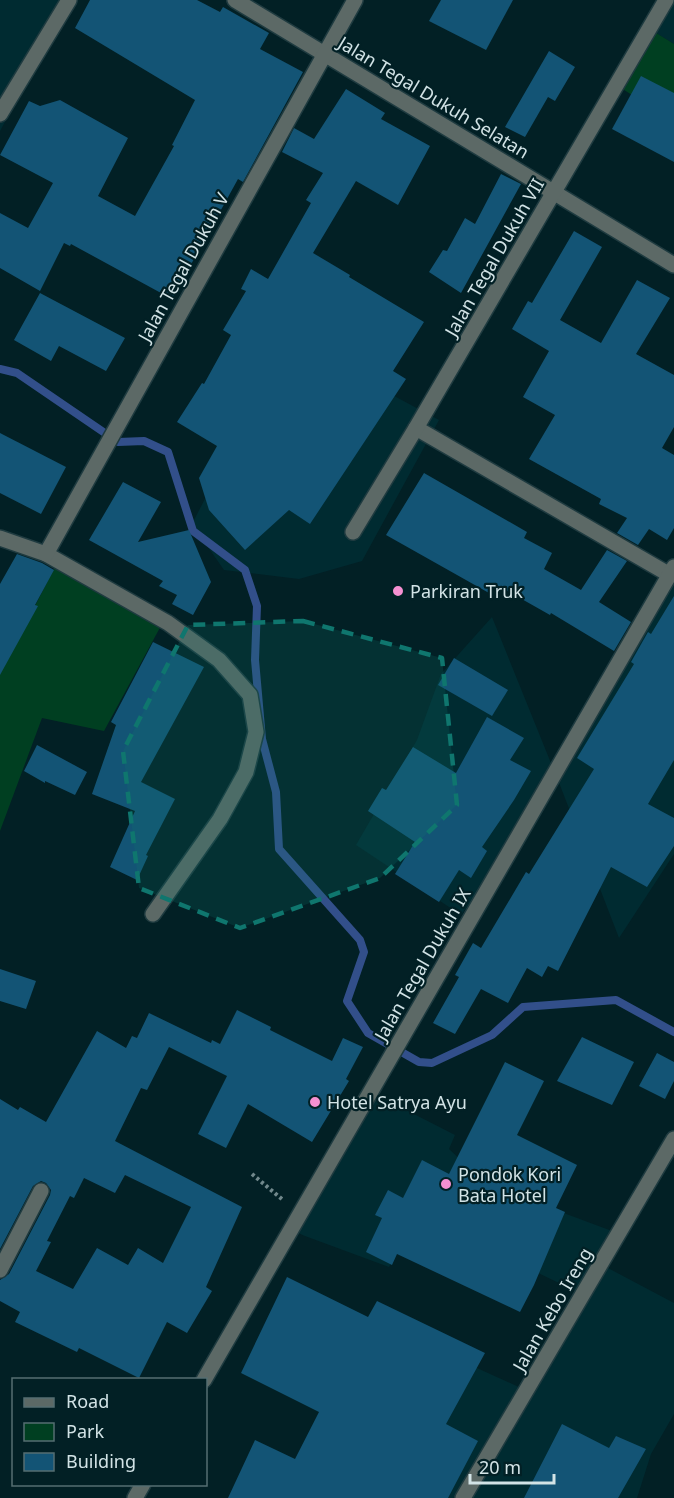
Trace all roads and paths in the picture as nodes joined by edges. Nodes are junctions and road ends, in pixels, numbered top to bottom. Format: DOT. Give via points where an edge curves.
graph roads {
  1 [pos="69,0"];
  2 [pos="235,0"];
  3 [pos="355,0"];
  4 [pos="666,0"];
  5 [pos="324,54"];
  6 [pos="0,114"];
  7 [pos="554,192"];
  8 [pos="674,265"];
  9 [pos="417,428"];
  10 [pos="353,532"];
  11 [pos="0,538"];
  12 [pos="46,554"];
  13 [pos="672,571"];
  14 [pos="153,914"];
  15 [pos="674,1139"];
  16 [pos="252,1174"];
  17 [pos="41,1191"];
  18 [pos="300,1213"];
  19 [pos="0,1270"];
  20 [pos="205,1378"];
  21 [pos="463,1498"];
  1 -- 6 [label="street"];
  2 -- 5 [label="street, Jalan Tegal Dukuh Selatan"];
  3 -- 5 [label="street, Jalan Tegal Dukuh V"];
  4 -- 7 [label="street, Jalan Tegal Dukuh VII"];
  5 -- 7 [label="street, Jalan Tegal Dukuh Selatan"];
  5 -- 12 [label="street, Jalan Tegal Dukuh V"];
  7 -- 8 [label="street, Jalan Tegal Dukuh Selatan"];
  7 -- 9 [label="street, Jalan Tegal Dukuh VII"];
  9 -- 10 [label="street, Jalan Tegal Dukuh VII"];
  9 -- 13 [label="street"];
  11 -- 12 [label="street"];
  12 -- 14 [label="street" via="168,623 219,660 250,695 256,732 246,772 220,819"];
  13 -- 18 [label="street, Jalan Tegal Dukuh IX"];
  15 -- 21 [label="street, Jalan Kebo Ireng"];
  16 -- 18 [label="path"];
  17 -- 19 [label="street"];
  18 -- 20 [label="street, Jalan Tegal Dukuh IX"];
}
